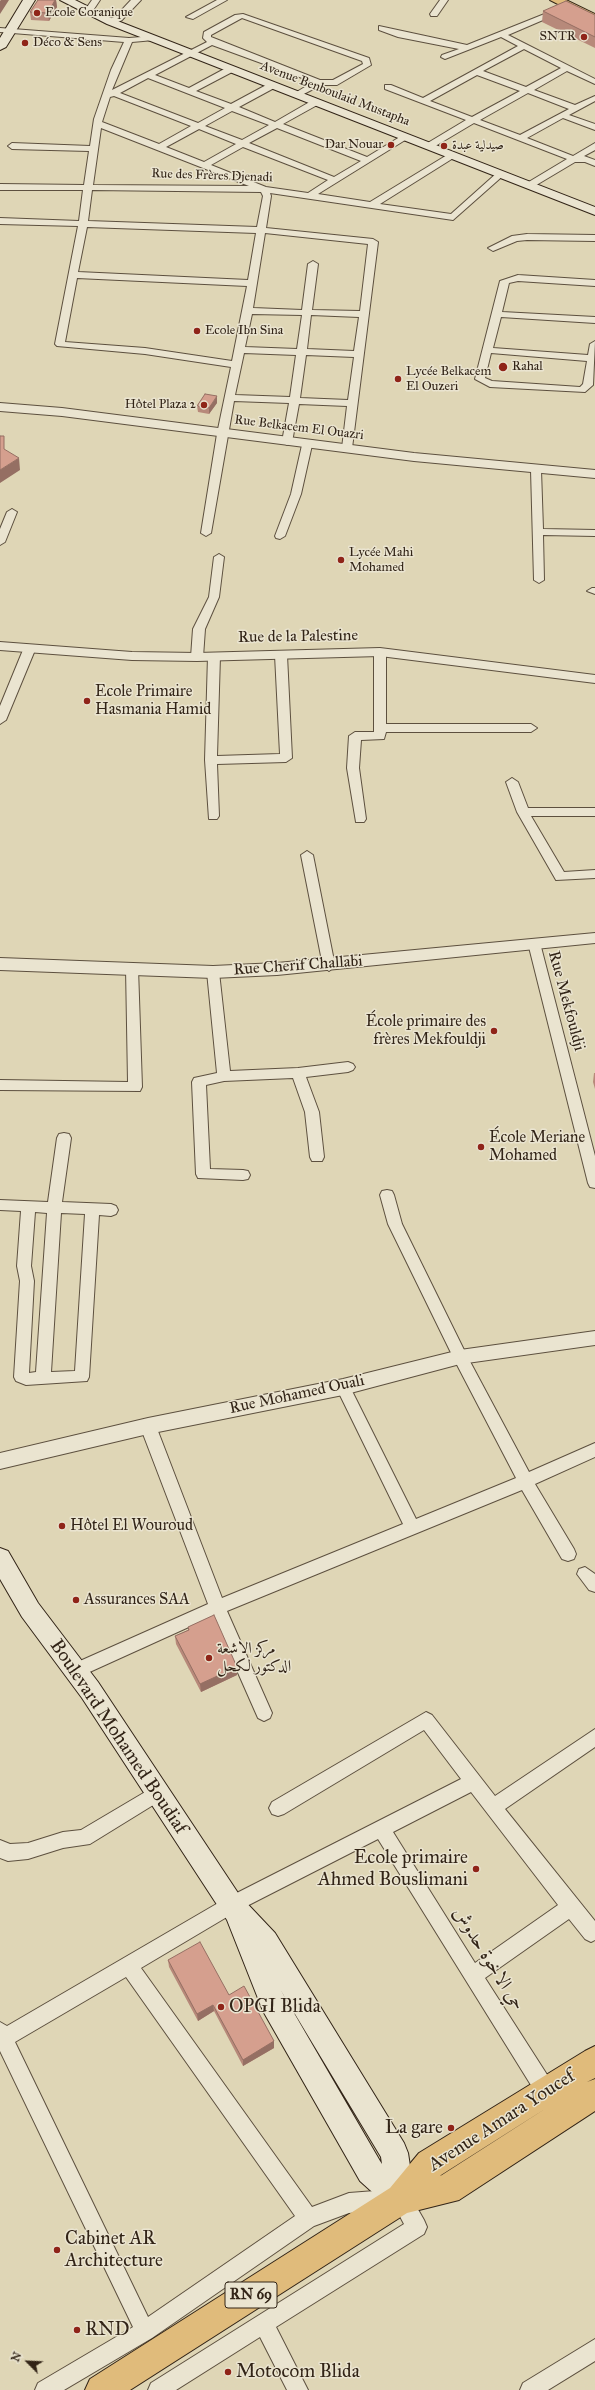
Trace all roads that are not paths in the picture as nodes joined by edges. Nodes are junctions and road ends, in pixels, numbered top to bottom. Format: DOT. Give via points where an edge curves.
graph roads {
  1 [pos="29,0"];
  2 [pos="96,0"];
  3 [pos="126,0"];
  4 [pos="136,0"];
  5 [pos="223,0"];
  6 [pos="444,0"];
  7 [pos="556,0"];
  8 [pos="71,1"];
  9 [pos="570,7"];
  10 [pos="88,10"];
  11 [pos="434,14"];
  12 [pos="190,17"];
  13 [pos="595,18"];
  14 [pos="111,22"];
  15 [pos="382,28"];
  16 [pos="5,30"];
  17 [pos="501,34"];
  18 [pos="151,38"];
  19 [pos="129,40"];
  20 [pos="212,42"];
  21 [pos="523,46"];
  22 [pos="0,47"];
  23 [pos="469,48"];
  24 [pos="190,53"];
  25 [pos="446,57"];
  26 [pos="567,68"];
  27 [pos="231,69"];
  28 [pos="478,72"];
  29 [pos="148,75"];
  30 [pos="319,82"];
  31 [pos="595,82"];
  32 [pos="273,85"];
  33 [pos="388,86"];
  34 [pos="527,90"];
  35 [pos="190,91"];
  36 [pos="110,94"];
  37 [pos="298,96"];
  38 [pos="595,98"];
  39 [pos="423,101"];
  40 [pos="316,102"];
  41 [pos="232,107"];
  42 [pos="575,108"];
  43 [pos="561,115"];
  44 [pos="473,120"];
  45 [pos="97,123"];
  46 [pos="198,125"];
  47 [pos="276,125"];
  48 [pos="595,127"];
  49 [pos="406,137"];
  50 [pos="520,138"];
  51 [pos="243,143"];
  52 [pos="12,146"];
  53 [pos="429,146"];
  54 [pos="595,146"];
  55 [pos="160,148"];
  56 [pos="94,149"];
  57 [pos="452,155"];
  58 [pos="574,159"];
  59 [pos="367,160"];
  60 [pos="595,162"];
  61 [pos="205,165"];
  62 [pos="501,174"];
  63 [pos="335,180"];
  64 [pos="530,185"];
  65 [pos="89,186"];
  66 [pos="0,187"];
  67 [pos="264,189"];
  68 [pos="307,197"];
  69 [pos="370,206"];
  70 [pos="595,211"];
  71 [pos="0,221"];
  72 [pos="83,222"];
  73 [pos="262,230"];
  74 [pos="595,238"];
  75 [pos="493,248"];
  76 [pos="314,264"];
  77 [pos="73,275"];
  78 [pos="253,283"];
  79 [pos="595,283"];
  80 [pos="248,311"];
  81 [pos="306,313"];
  82 [pos="363,314"];
  83 [pos="496,314"];
  84 [pos="595,320"];
  85 [pos="595,344"];
  86 [pos="240,350"];
  87 [pos="487,350"];
  88 [pos="302,352"];
  89 [pos="358,354"];
  90 [pos="592,358"];
  91 [pos="237,365"];
  92 [pos="230,398"];
  93 [pos="295,400"];
  94 [pos="354,403"];
  95 [pos="0,407"];
  96 [pos="222,434"];
  97 [pos="287,442"];
  98 [pos="307,445"];
  99 [pos="347,448"];
  100 [pos="536,470"];
  101 [pos="595,474"];
  102 [pos="12,512"];
  103 [pos="538,532"];
  104 [pos="206,533"];
  105 [pos="595,533"];
  106 [pos="280,536"];
  107 [pos="0,542"];
  108 [pos="219,557"];
  109 [pos="539,580"];
  110 [pos="0,646"];
  111 [pos="29,650"];
  112 [pos="380,652"];
  113 [pos="281,655"];
  114 [pos="214,656"];
  115 [pos="197,657"];
  116 [pos="595,679"];
  117 [pos="0,720"];
  118 [pos="381,728"];
  119 [pos="531,728"];
  120 [pos="211,760"];
  121 [pos="512,782"];
  122 [pos="523,812"];
  123 [pos="595,812"];
  124 [pos="213,816"];
  125 [pos="360,819"];
  126 [pos="308,855"];
  127 [pos="595,874"];
  128 [pos="595,938"];
  129 [pos="534,944"];
  130 [pos="0,964"];
  131 [pos="329,966"];
  132 [pos="132,968"];
  133 [pos="213,972"];
  134 [pos="348,1067"];
  135 [pos="298,1073"];
  136 [pos="224,1076"];
  137 [pos="0,1085"];
  138 [pos="64,1138"];
  139 [pos="590,1139"];
  140 [pos="317,1157"];
  141 [pos="243,1175"];
  142 [pos="595,1183"];
  143 [pos="387,1195"];
  144 [pos="0,1205"];
  145 [pos="28,1206"];
  146 [pos="54,1207"];
  147 [pos="92,1209"];
  148 [pos="111,1210"];
  149 [pos="595,1338"];
  150 [pos="460,1357"];
  151 [pos="43,1378"];
  152 [pos="343,1387"];
  153 [pos="148,1426"];
  154 [pos="595,1450"];
  155 [pos="0,1461"];
  156 [pos="526,1481"];
  157 [pos="412,1527"];
  158 [pos="568,1554"];
  159 [pos="0,1558"];
  160 [pos="218,1607"];
  161 [pos="76,1670"];
  162 [pos="264,1713"];
  163 [pos="595,1737"];
  164 [pos="475,1781"];
  165 [pos="157,1794"];
  166 [pos="493,1807"];
  167 [pos="278,1808"];
  168 [pos="381,1829"];
  169 [pos="0,1848"];
  170 [pos="571,1907"];
  171 [pos="235,1910"];
  172 [pos="593,1931"];
  173 [pos="128,1965"];
  174 [pos="473,1975"];
  175 [pos="2,2035"];
  176 [pos="595,2061"];
  177 [pos="546,2092"];
  178 [pos="595,2094"];
  179 [pos="401,2199"];
  180 [pos="308,2218"];
  181 [pos="264,2324"];
  182 [pos="145,2331"];
  183 [pos="595,2349"];
  184 [pos="45,2390"];
  185 [pos="101,2390"];
  186 [pos="158,2390"];
  187 [pos="298,2390"];
  188 [pos="530,2390"];
  1 -- 16 [label="main road"];
  2 -- 10 [label="street"];
  3 -- 14 [label="street"];
  4 -- 14 [label="street" via="119,18"];
  5 -- 12 [label="street"];
  6 -- 11 [label="street"];
  7 -- 9 [label="main road"];
  8 -- 10 [label="main road, Avenue Benboulaid Mustapha"];
  9 -- 13 [label="main road"];
  9 -- 17 [label="street"];
  10 -- 14 [label="main road, Avenue Benboulaid Mustapha"];
  14 -- 18 [label="main road, Avenue Benboulaid Mustapha"];
  15 -- 23 [label="street"];
  16 -- 19 [label="street"];
  16 -- 22 [label="main road"];
  17 -- 21 [label="street"];
  17 -- 23 [label="street"];
  18 -- 19 [label="street"];
  18 -- 24 [label="main road, Avenue Benboulaid Mustapha"];
  19 -- 36 [label="street" via="115,70"];
  20 -- 24 [label="street"];
  20 -- 30 [label="street"];
  20 -- 30 [label="street" via="207,38 207,34 241,16 366,60 366,66 334,83"];
  21 -- 26 [label="street"];
  21 -- 28 [label="street"];
  23 -- 25 [label="street"];
  24 -- 27 [label="main road, Avenue Benboulaid Mustapha"];
  24 -- 29 [label="street"];
  26 -- 31 [label="street"];
  26 -- 34 [label="street"];
  27 -- 32 [label="main road, Avenue Benboulaid Mustapha"];
  27 -- 35 [label="street"];
  28 -- 34 [label="street"];
  28 -- 39 [label="street"];
  29 -- 35 [label="street"];
  29 -- 36 [label="street"];
  30 -- 37 [label="street"];
  32 -- 37 [label="main road, Avenue Benboulaid Mustapha"];
  32 -- 41 [label="street"];
  33 -- 39 [label="street"];
  34 -- 42 [label="street"];
  34 -- 44 [label="street"];
  35 -- 41 [label="street"];
  36 -- 45 [label="street"];
  36 -- 46 [label="street"];
  37 -- 40 [label="main road, Avenue Benboulaid Mustapha"];
  38 -- 42 [label="street"];
  39 -- 44 [label="street"];
  40 -- 47 [label="street"];
  40 -- 49 [label="main road, Avenue Benboulaid Mustapha"];
  41 -- 46 [label="street"];
  41 -- 47 [label="street"];
  42 -- 43 [label="street"];
  43 -- 48 [label="street"];
  43 -- 50 [label="street"];
  44 -- 50 [label="street"];
  44 -- 53 [label="street"];
  45 -- 55 [label="street"];
  45 -- 56 [label="street"];
  46 -- 51 [label="street"];
  46 -- 55 [label="street"];
  47 -- 51 [label="street"];
  47 -- 59 [label="street"];
  49 -- 53 [label="main road, Avenue Benboulaid Mustapha"];
  49 -- 59 [label="street"];
  50 -- 58 [label="street"];
  51 -- 61 [label="street"];
  51 -- 63 [label="street"];
  52 -- 56 [label="street"];
  53 -- 57 [label="main road, Avenue Benboulaid Mustapha"];
  54 -- 58 [label="street"];
  55 -- 61 [label="street"];
  56 -- 65 [label="street"];
  57 -- 62 [label="main road, Avenue Benboulaid Mustapha"];
  57 -- 69 [label="street"];
  58 -- 60 [label="street"];
  58 -- 64 [label="street"];
  59 -- 63 [label="street"];
  61 -- 67 [label="street"];
  62 -- 64 [label="main road, Avenue Benboulaid Mustapha"];
  62 -- 69 [label="street, Rue des Frères Djenadi" via="453,217"];
  63 -- 68 [label="street"];
  64 -- 70 [label="main road, Avenue Benboulaid Mustapha"];
  65 -- 66 [label="street, Rue des Frères Djenadi"];
  65 -- 67 [label="street, Rue des Frères Djenadi"];
  65 -- 72 [label="street"];
  67 -- 68 [label="street, Rue des Frères Djenadi"];
  67 -- 73 [label="street" via="268,196"];
  68 -- 69 [label="street, Rue des Frères Djenadi"];
  71 -- 72 [label="street"];
  72 -- 73 [label="street"];
  72 -- 77 [label="street"];
  73 -- 78 [label="street"];
  73 -- 82 [label="street" via="373,242"];
  74 -- 75 [label="street" via="515,238"];
  76 -- 81 [label="street"];
  77 -- 78 [label="street"];
  77 -- 91 [label="street" via="60,344 145,351"];
  78 -- 80 [label="street"];
  79 -- 83 [label="street" via="508,279 503,284"];
  80 -- 81 [label="street"];
  80 -- 86 [label="street"];
  81 -- 82 [label="street"];
  81 -- 88 [label="street"];
  82 -- 89 [label="street"];
  83 -- 84 [label="street"];
  83 -- 87 [label="street"];
  85 -- 90 [label="street"];
  86 -- 88 [label="street"];
  86 -- 91 [label="street"];
  87 -- 90 [label="street"];
  87 -- 90 [label="street" via="480,379 490,384 582,390 588,385"];
  88 -- 89 [label="street"];
  88 -- 93 [label="street"];
  89 -- 94 [label="street"];
  91 -- 92 [label="street"];
  92 -- 93 [label="street"];
  92 -- 96 [label="street"];
  93 -- 94 [label="street"];
  93 -- 97 [label="street"];
  94 -- 99 [label="street"];
  95 -- 96 [label="street, Rue Belkacem El Ouazri" via="62,412"];
  96 -- 97 [label="street, Rue Belkacem El Ouazri"];
  96 -- 104 [label="street"];
  97 -- 98 [label="street, Rue Belkacem El Ouazri"];
  98 -- 99 [label="street, Rue Belkacem El Ouazri"];
  98 -- 106 [label="street" via="296,494"];
  99 -- 100 [label="street, Rue Belkacem El Ouazri"];
  100 -- 101 [label="street, Rue Belkacem El Ouazri"];
  100 -- 103 [label="street"];
  102 -- 107 [label="street"];
  103 -- 105 [label="street"];
  103 -- 109 [label="street"];
  108 -- 115 [label="street" via="214,597 199,629"];
  110 -- 111 [label="street, Rue de la Palestine"];
  111 -- 115 [label="street, Rue de la Palestine"];
  111 -- 117 [label="street"];
  112 -- 113 [label="street, Rue de la Palestine"];
  112 -- 116 [label="street, Rue de la Palestine"];
  112 -- 118 [label="street"];
  113 -- 114 [label="street, Rue de la Palestine"];
  113 -- 120 [label="street" via="286,758"];
  114 -- 115 [label="street, Rue de la Palestine"];
  114 -- 120 [label="street"];
  118 -- 119 [label="street"];
  118 -- 125 [label="street" via="380,736 355,736 353,768"];
  120 -- 124 [label="street"];
  121 -- 122 [label="street"];
  122 -- 123 [label="street"];
  122 -- 127 [label="street" via="560,877"];
  126 -- 131 [label="street"];
  128 -- 129 [label="street, Rue Cherif Challabi"];
  129 -- 131 [label="street, Rue Cherif Challabi"];
  129 -- 139 [label="street, Rue Mekfouldji"];
  130 -- 132 [label="street, Rue Cherif Challabi"];
  131 -- 133 [label="street, Rue Cherif Challabi"];
  132 -- 133 [label="street, Rue Cherif Challabi"];
  132 -- 137 [label="street" via="135,1087"];
  133 -- 136 [label="street"];
  134 -- 135 [label="street"];
  135 -- 136 [label="street"];
  135 -- 140 [label="street" via="312,1112"];
  136 -- 141 [label="street" via="200,1082 203,1174"];
  138 -- 146 [label="street"];
  139 -- 142 [label="street, Rue Mekfouldji"];
  143 -- 150 [label="street" via="395,1224"];
  144 -- 145 [label="street"];
  145 -- 146 [label="street"];
  145 -- 151 [label="street" via="24,1266 27,1281 21,1377"];
  146 -- 147 [label="street"];
  146 -- 151 [label="street"];
  147 -- 148 [label="street"];
  147 -- 151 [label="street" via="82,1377"];
  149 -- 150 [label="street, Rue Mohamed Ouali"];
  150 -- 152 [label="street, Rue Mohamed Ouali"];
  150 -- 156 [label="street"];
  152 -- 153 [label="street, Rue Mohamed Ouali"];
  152 -- 157 [label="street"];
  153 -- 155 [label="street, Rue Mohamed Ouali"];
  153 -- 160 [label="street"];
  154 -- 156 [label="street"];
  156 -- 157 [label="street"];
  156 -- 158 [label="street" via="540,1510"];
  157 -- 160 [label="street"];
  159 -- 161 [label="main road, Boulevard Mohamed Boudiaf" via="30,1610"];
  160 -- 161 [label="street"];
  160 -- 162 [label="street"];
  161 -- 165 [label="main road, Boulevard Mohamed Boudiaf"];
  163 -- 166 [label="street"];
  164 -- 166 [label="street"];
  164 -- 167 [label="street" via="426,1720"];
  164 -- 168 [label="street"];
  165 -- 169 [label="street" via="84,1838 63,1840 28,1851 8,1853"];
  165 -- 171 [label="main road, Boulevard Mohamed Boudiaf"];
  166 -- 170 [label="street"];
  168 -- 171 [label="street"];
  168 -- 174 [label="street, حي الاخوة حدوش"];
  170 -- 172 [label="street"];
  170 -- 174 [label="street"];
  171 -- 173 [label="street"];
  171 -- 179 [label="main road, Boulevard Mohamed Boudiaf" via="272,2002 370,2171"];
  173 -- 175 [label="street"];
  173 -- 180 [label="street"];
  174 -- 177 [label="street, حي الاخوة حدوش"];
  175 -- 182 [label="street"];
  176 -- 177 [label="main road, Avenue Amara Youcef / RN 69"];
  177 -- 179 [label="main road, Avenue Amara Youcef / RN 69" via="430,2164"];
  178 -- 179 [label="main road, Avenue Amara Youcef / RN 69" via="448,2189"];
  179 -- 180 [label="street" via="349,2203"];
  179 -- 181 [label="street" via="417,2227"];
  179 -- 185 [label="main road, RN 69"];
  180 -- 182 [label="street"];
  181 -- 186 [label="street"];
  181 -- 187 [label="street"];
  182 -- 184 [label="street"];
  183 -- 188 [label="street"];
}
